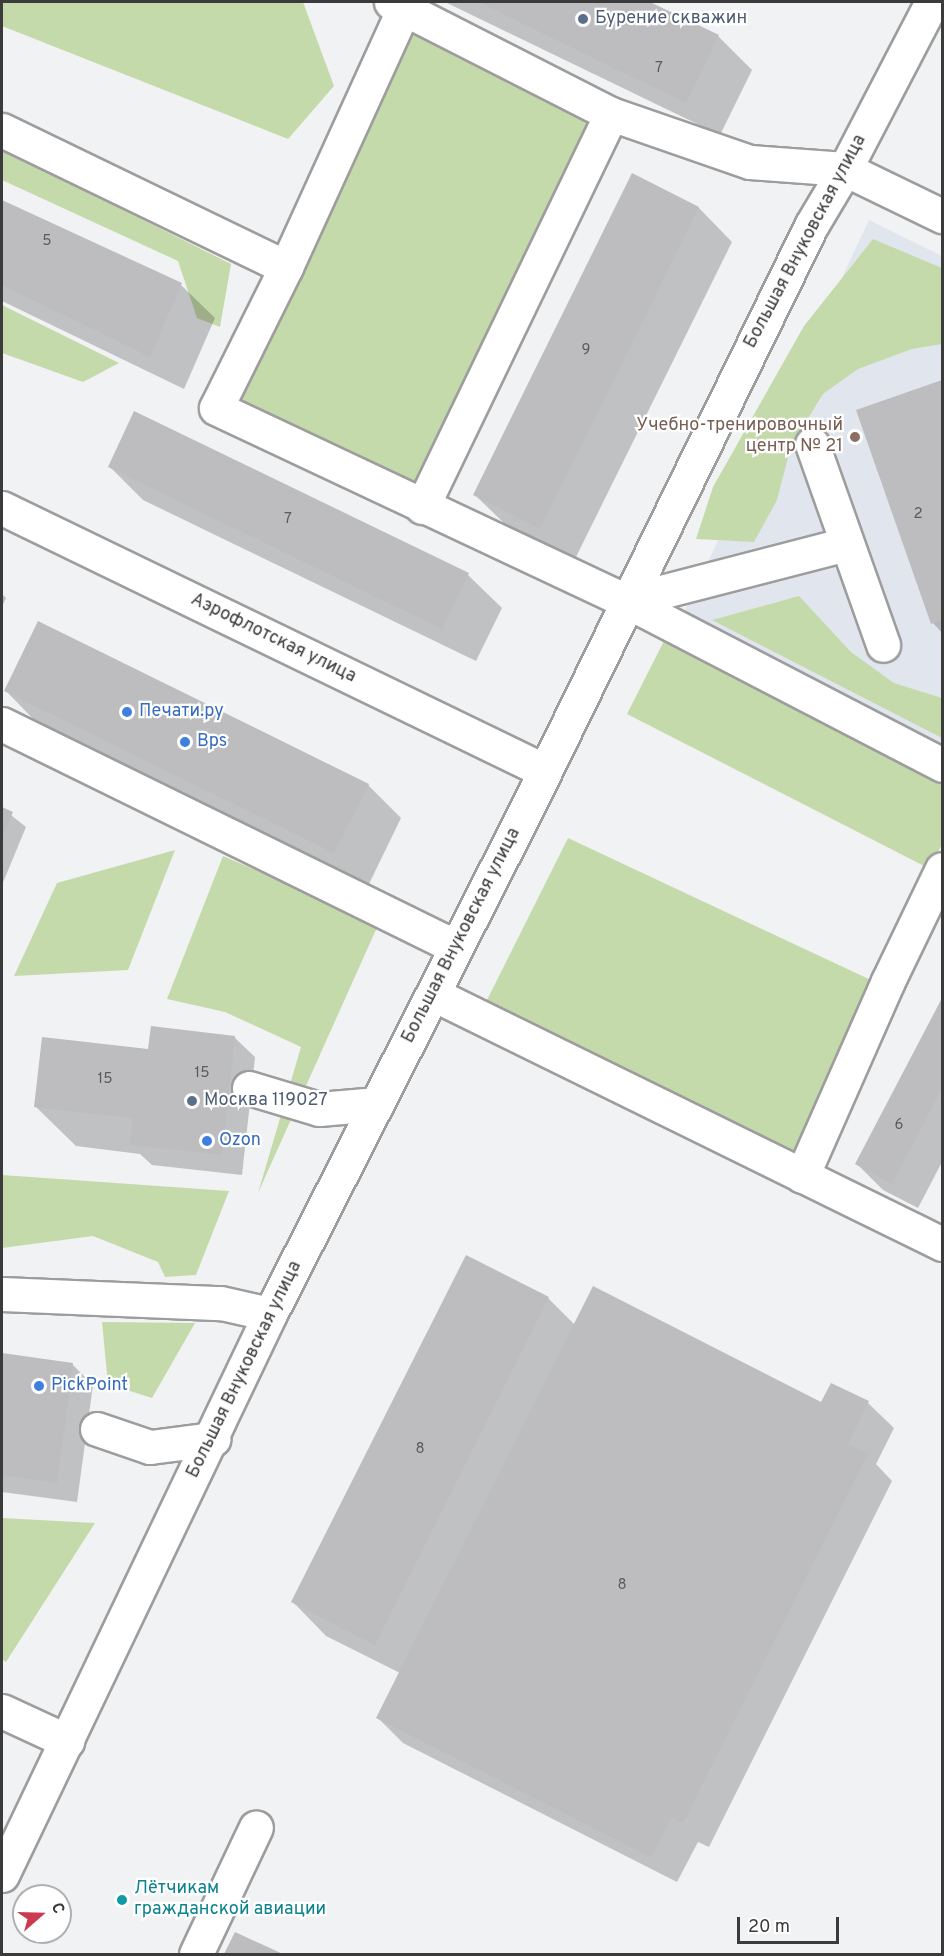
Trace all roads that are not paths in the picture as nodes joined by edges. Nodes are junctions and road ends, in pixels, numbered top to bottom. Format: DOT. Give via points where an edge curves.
graph roads {
  1 [pos="398,4"];
  2 [pos="935,8"];
  3 [pos="611,114"];
  4 [pos="2,130"];
  5 [pos="846,169"];
  6 [pos="942,216"];
  7 [pos="286,267"];
  8 [pos="812,444"];
  9 [pos="422,507"];
  10 [pos="2,508"];
  11 [pos="847,544"];
  12 [pos="626,601"];
  13 [pos="883,645"];
  14 [pos="2,724"];
  15 [pos="942,765"];
  16 [pos="545,771"];
  17 [pos="942,869"];
  18 [pos="456,947"];
  19 [pos="432,994"];
  20 [pos="249,1088"];
  21 [pos="377,1104"];
  22 [pos="802,1176"];
  23 [pos="942,1244"];
  24 [pos="2,1294"];
  25 [pos="270,1314"];
  26 [pos="97,1429"];
  27 [pos="213,1439"];
  28 [pos="2,1711"];
  29 [pos="67,1741"];
  30 [pos="256,1827"];
  31 [pos="2,1875"];
  32 [pos="196,1954"];
  1 -- 3 [label="street"];
  1 -- 7 [label="street"];
  2 -- 5 [label="street, Большая Внуковская улица"];
  3 -- 5 [label="street" via="750,162"];
  3 -- 9 [label="street"];
  4 -- 7 [label="street"];
  5 -- 6 [label="street"];
  5 -- 12 [label="street, Большая Внуковская улица" via="811,226"];
  7 -- 9 [label="street" via="216,408"];
  8 -- 11 [label="street"];
  9 -- 12 [label="street"];
  10 -- 16 [label="street, Аэрофлотская улица"];
  11 -- 12 [label="street"];
  11 -- 13 [label="street"];
  12 -- 15 [label="street"];
  12 -- 16 [label="street, Большая Внуковская улица"];
  14 -- 18 [label="street"];
  16 -- 18 [label="street, Большая Внуковская улица"];
  17 -- 22 [label="street"];
  18 -- 19 [label="street, Большая Внуковская улица"];
  19 -- 21 [label="street, Большая Внуковская улица"];
  19 -- 22 [label="street"];
  20 -- 21 [label="street" via="319,1109"];
  21 -- 25 [label="street, Большая Внуковская улица"];
  22 -- 23 [label="street"];
  24 -- 25 [label="street" via="221,1303"];
  25 -- 27 [label="street, Большая Внуковская улица"];
  26 -- 27 [label="street" via="150,1447"];
  27 -- 29 [label="street, Большая Внуковская улица"];
  28 -- 29 [label="street"];
  29 -- 31 [label="street, Большая Внуковская улица"];
  30 -- 32 [label="street"];
}
